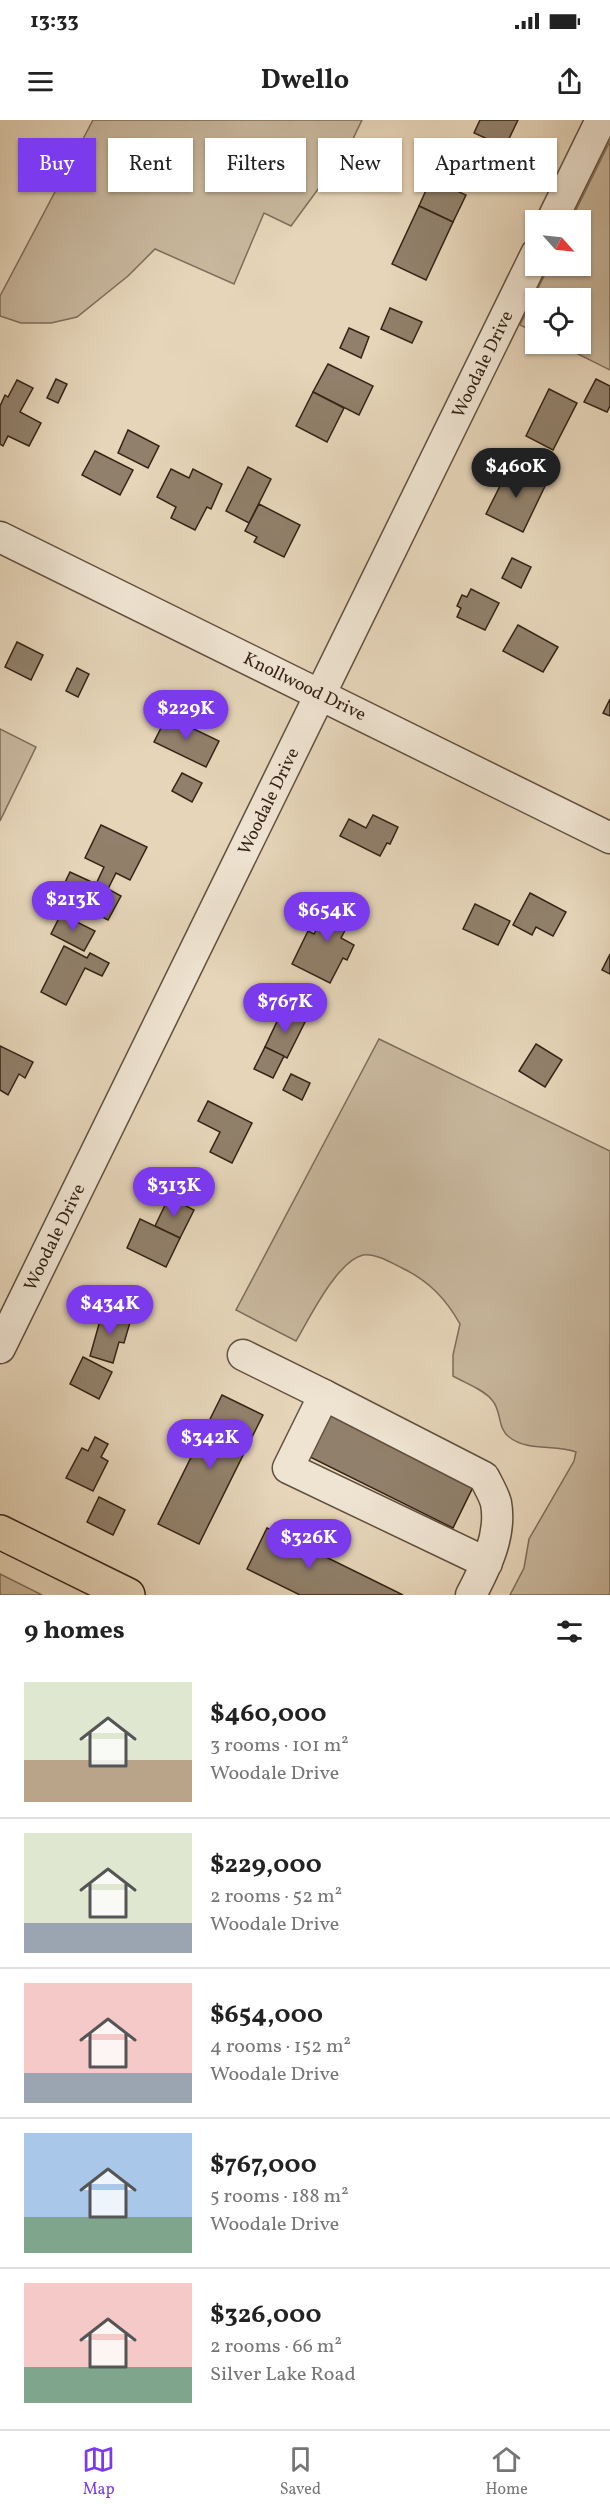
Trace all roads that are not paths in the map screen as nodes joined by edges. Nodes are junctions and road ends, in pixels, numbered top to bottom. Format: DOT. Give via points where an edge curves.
graph roads {
  1 [pos="601,120"];
  2 [pos="557,210"];
  3 [pos="525,276"];
  4 [pos="0,537"];
  5 [pos="321,693"];
  6 [pos="610,838"];
  7 [pos="0,1348"];
  8 [pos="243,1354"];
  9 [pos="324,1395"];
  10 [pos="0,1532"];
  11 [pos="487,1563"];
  12 [pos="128,1595"];
  13 [pos="471,1595"];
  1 -- 2 [label="street"];
  3 -- 5 [label="street, Woodale Drive"];
  4 -- 5 [label="street, Knollwood Drive"];
  5 -- 6 [label="street, Knollwood Drive"];
  5 -- 7 [label="street, Woodale Drive"];
  8 -- 9 [label="street"];
  9 -- 11 [label="street" via="484,1477 496,1503 496,1533"];
  9 -- 11 [label="street" via="288,1468"];
  10 -- 12 [label="main road"];
  11 -- 13 [label="street"];
}
